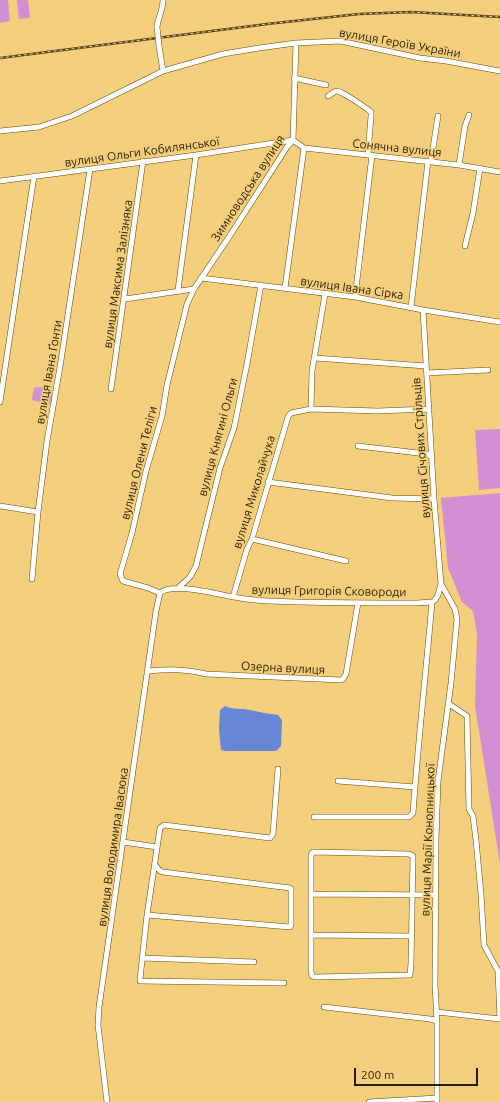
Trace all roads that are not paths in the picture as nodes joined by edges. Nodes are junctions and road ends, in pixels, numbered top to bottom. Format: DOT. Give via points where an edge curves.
graph roads {
  1 [pos="163,0"];
  2 [pos="294,43"];
  3 [pos="163,71"];
  4 [pos="500,71"];
  5 [pos="294,78"];
  6 [pos="326,85"];
  7 [pos="328,96"];
  8 [pos="469,115"];
  9 [pos="438,116"];
  10 [pos="0,132"];
  11 [pos="293,140"];
  12 [pos="304,148"];
  13 [pos="370,154"];
  14 [pos="196,155"];
  15 [pos="143,161"];
  16 [pos="429,161"];
  17 [pos="459,165"];
  18 [pos="480,168"];
  19 [pos="90,169"];
  20 [pos="500,171"];
  21 [pos="34,176"];
  22 [pos="0,181"];
  23 [pos="465,246"];
  24 [pos="201,278"];
  25 [pos="261,285"];
  26 [pos="285,288"];
  27 [pos="194,289"];
  28 [pos="178,290"];
  29 [pos="325,294"];
  30 [pos="355,297"];
  31 [pos="125,299"];
  32 [pos="411,307"];
  33 [pos="423,310"];
  34 [pos="500,320"];
  35 [pos="315,358"];
  36 [pos="426,366"];
  37 [pos="488,370"];
  38 [pos="427,373"];
  39 [pos="111,390"];
  40 [pos="0,402"];
  41 [pos="311,409"];
  42 [pos="428,409"];
  43 [pos="358,446"];
  44 [pos="432,457"];
  45 [pos="268,482"];
  46 [pos="434,499"];
  47 [pos="0,506"];
  48 [pos="38,512"];
  49 [pos="252,539"];
  50 [pos="346,561"];
  51 [pos="32,579"];
  52 [pos="441,584"];
  53 [pos="178,588"];
  54 [pos="159,594"];
  55 [pos="233,597"];
  56 [pos="432,602"];
  57 [pos="358,604"];
  58 [pos="148,672"];
  59 [pos="449,704"];
  60 [pos="278,769"];
  61 [pos="338,781"];
  62 [pos="415,787"];
  63 [pos="314,817"];
  64 [pos="123,842"];
  65 [pos="157,847"];
  66 [pos="155,866"];
  67 [pos="311,894"];
  68 [pos="435,895"];
  69 [pos="412,896"];
  70 [pos="147,915"];
  71 [pos="311,935"];
  72 [pos="411,936"];
  73 [pos="142,958"];
  74 [pos="254,962"];
  75 [pos="284,984"];
  76 [pos="324,1007"];
  77 [pos="437,1012"];
  78 [pos="500,1019"];
  79 [pos="437,1021"];
  80 [pos="437,1100"];
  81 [pos="107,1102"];
  82 [pos="369,1102"];
  1 -- 3 [label="street, bridge" via="157,28"];
  2 -- 3 [label="street, вулиця Героїв України" via="223,54"];
  2 -- 4 [label="street, вулиця Героїв України" via="340,42"];
  2 -- 5 [label="street, Зимноводська вулиця"];
  3 -- 10 [label="street, вулиця Героїв України" via="72,116 39,127"];
  5 -- 6 [label="street"];
  5 -- 11 [label="street, Зимноводська вулиця"];
  7 -- 13 [label="street" via="338,92 370,112"];
  8 -- 17 [label="street"];
  9 -- 16 [label="street"];
  11 -- 12 [label="street"];
  11 -- 14 [label="street, вулиця Ольги Кобилянської"];
  11 -- 24 [label="street, Зимноводська вулиця"];
  12 -- 13 [label="street, Сонячна вулиця"];
  12 -- 26 [label="street"];
  13 -- 16 [label="street, Сонячна вулиця"];
  13 -- 30 [label="street"];
  14 -- 15 [label="street, вулиця Ольги Кобилянської"];
  14 -- 28 [label="street"];
  15 -- 19 [label="street, вулиця Ольги Кобилянської"];
  15 -- 31 [label="street, вулиця Максима Залізняка"];
  16 -- 17 [label="street, Сонячна вулиця"];
  16 -- 32 [label="street"];
  17 -- 18 [label="street, Сонячна вулиця"];
  18 -- 20 [label="street, Сонячна вулиця"];
  18 -- 23 [label="street"];
  19 -- 21 [label="street, вулиця Ольги Кобилянської"];
  19 -- 48 [label="street, вулиця Івана Ґонти"];
  21 -- 22 [label="street, вулиця Ольги Кобилянської"];
  21 -- 40 [label="street"];
  24 -- 25 [label="street, вулиця Івана Сірка"];
  24 -- 27 [label="street, Зимноводська вулиця"];
  25 -- 26 [label="street, вулиця Івана Сірка"];
  25 -- 53 [label="street, вулиця Княгині Ольги" via="234,428 220,468 196,566 190,577"];
  26 -- 29 [label="street, вулиця Івана Сірка"];
  27 -- 28 [label="street"];
  27 -- 54 [label="street, вулиця Олени Теліги" via="187,304 162,416 120,574 123,581"];
  28 -- 31 [label="street"];
  29 -- 30 [label="street, вулиця Івана Сірка"];
  29 -- 35 [label="street"];
  30 -- 32 [label="street, вулиця Івана Сірка"];
  31 -- 39 [label="street, вулиця Максима Залізняка"];
  32 -- 33 [label="street, вулиця Івана Сірка"];
  33 -- 34 [label="street, вулиця Івана Сірка"];
  33 -- 36 [label="street, вулиця Січових Стрільців"];
  35 -- 36 [label="street"];
  35 -- 41 [label="street"];
  36 -- 38 [label="street, вулиця Січових Стрільців"];
  37 -- 38 [label="street"];
  38 -- 42 [label="street, вулиця Січових Стрільців"];
  41 -- 42 [label="street"];
  41 -- 45 [label="street, вулиця Миколайчука" via="291,413 288,417"];
  42 -- 44 [label="street, вулиця Січових Стрільців"];
  43 -- 44 [label="street" via="427,454"];
  44 -- 46 [label="street, вулиця Січових Стрільців"];
  45 -- 46 [label="street" via="392,498"];
  45 -- 49 [label="street, вулиця Миколайчука"];
  46 -- 52 [label="street, вулиця Січових Стрільців"];
  47 -- 48 [label="street"];
  48 -- 51 [label="street, вулиця Івана Ґонти"];
  49 -- 50 [label="street"];
  49 -- 55 [label="street, вулиця Миколайчука"];
  52 -- 56 [label="street" via="438,595"];
  52 -- 59 [label="street, вулиця Марії Конопницької" via="456,613"];
  53 -- 54 [label="street, вулиця Григорія Сковороди" via="167,589"];
  53 -- 55 [label="street, вулиця Григорія Сковороди"];
  54 -- 58 [label="street, вулиця Володимира Івасюка"];
  55 -- 57 [label="street, вулиця Григорія Сковороди" via="264,601"];
  56 -- 57 [label="street, вулиця Григорія Сковороди"];
  56 -- 62 [label="street"];
  57 -- 58 [label="street, Озерна вулиця" via="346,674 341,680 206,674 170,669"];
  58 -- 64 [label="street, вулиця Володимира Івасюка"];
  59 -- 68 [label="street, вулиця Марії Конопницької" via="438,781"];
  59 -- 78 [label="street" via="467,716 470,809 476,840 484,945 498,971"];
  60 -- 65 [label="street" via="273,834 270,838 164,826 159,831"];
  61 -- 62 [label="street"];
  62 -- 63 [label="street" via="413,813 409,817"];
  64 -- 65 [label="street"];
  64 -- 81 [label="street, вулиця Володимира Івасюка" via="99,1007 98,1025"];
  65 -- 66 [label="street"];
  66 -- 70 [label="street"];
  66 -- 70 [label="street" via="163,872 290,888 291,925 288,928"];
  67 -- 69 [label="street"];
  67 -- 69 [label="street" via="313,852 411,854"];
  67 -- 71 [label="street"];
  68 -- 69 [label="street"];
  68 -- 77 [label="street, вулиця Марії Конопницької"];
  69 -- 72 [label="street"];
  70 -- 73 [label="street"];
  71 -- 72 [label="street"];
  71 -- 72 [label="street" via="311,970 312,976 315,977 408,976 411,974"];
  73 -- 74 [label="street"];
  73 -- 75 [label="street" via="142,982"];
  76 -- 79 [label="street"];
  77 -- 78 [label="street"];
  77 -- 79 [label="street, вулиця Марії Конопницької"];
  79 -- 80 [label="street, вулиця Марії Конопницької"];
  80 -- 82 [label="street"];
}
